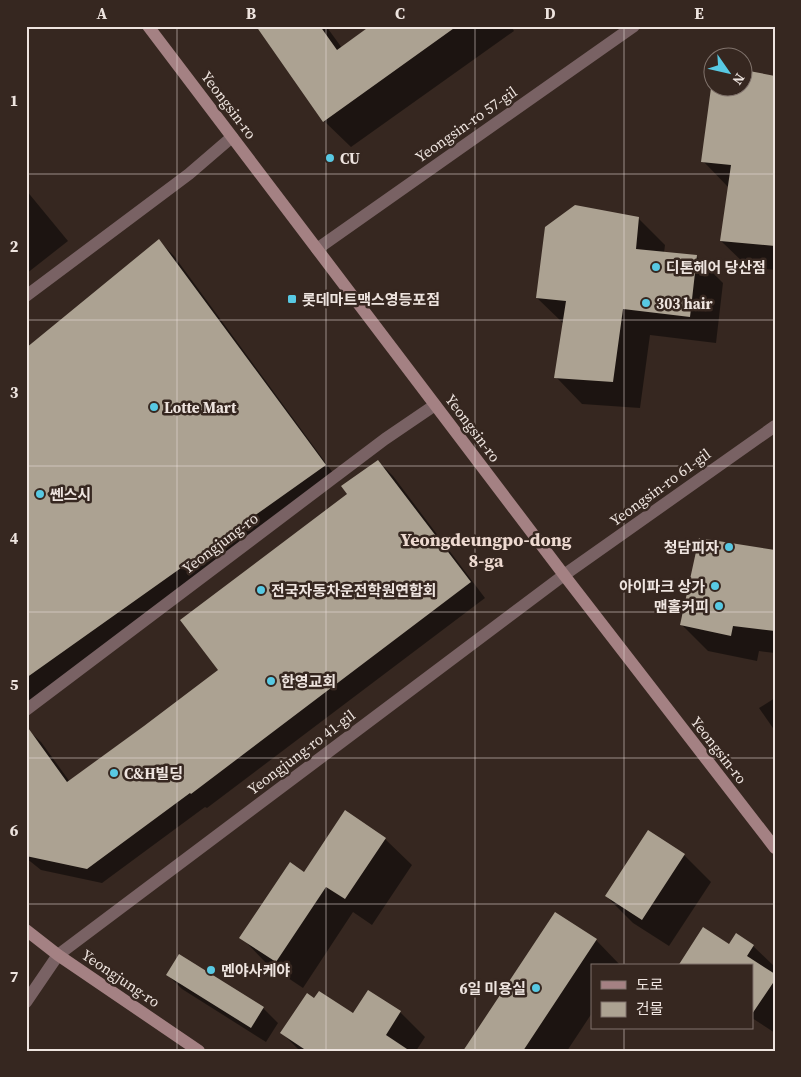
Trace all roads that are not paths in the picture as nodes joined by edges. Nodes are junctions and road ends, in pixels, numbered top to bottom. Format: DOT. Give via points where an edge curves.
graph roads {
  1 [pos="148,26"];
  2 [pos="634,26"];
  3 [pos="232,136"];
  4 [pos="317,249"];
  5 [pos="26,296"];
  6 [pos="435,405"];
  7 [pos="775,426"];
  8 [pos="564,575"];
  9 [pos="26,710"];
  10 [pos="775,848"];
  11 [pos="26,930"];
  12 [pos="58,955"];
  13 [pos="26,1002"];
  14 [pos="199,1051"];
  1 -- 3 [label="main road, Yeongsin-ro"];
  2 -- 4 [label="street, Yeongsin-ro 57-gil"];
  3 -- 4 [label="main road, Yeongsin-ro"];
  3 -- 5 [label="street" via="189,174"];
  4 -- 6 [label="main road, Yeongsin-ro"];
  6 -- 8 [label="main road, Yeongsin-ro"];
  6 -- 9 [label="street, Yeongjung-ro" via="385,439"];
  7 -- 8 [label="street, Yeongsin-ro 61-gil"];
  8 -- 10 [label="main road, Yeongsin-ro"];
  8 -- 12 [label="street, Yeongjung-ro 41-gil"];
  11 -- 12 [label="main road, Yeongjung-ro"];
  12 -- 13 [label="street, Yeongjung-ro 41-gil"];
  12 -- 14 [label="main road, Yeongjung-ro"];
}
